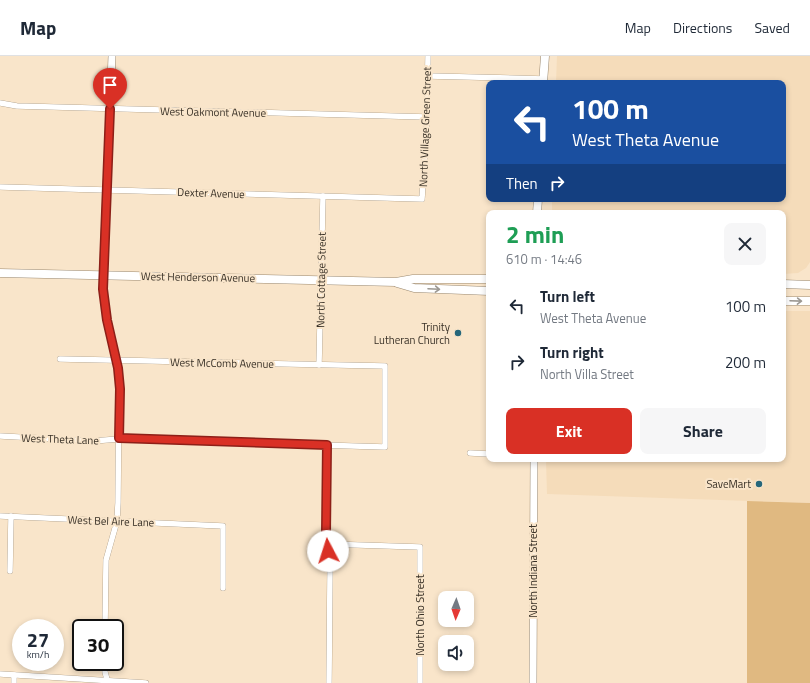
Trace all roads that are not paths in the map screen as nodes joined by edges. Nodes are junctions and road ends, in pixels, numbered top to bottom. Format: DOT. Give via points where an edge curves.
graph roads {
  1 [pos="112,56"];
  2 [pos="428,56"];
  3 [pos="545,56"];
  4 [pos="428,76"];
  5 [pos="521,80"];
  6 [pos="544,80"];
  7 [pos="0,103"];
  8 [pos="110,109"];
  9 [pos="427,117"];
  10 [pos="0,186"];
  11 [pos="106,190"];
  12 [pos="323,196"];
  13 [pos="422,199"];
  14 [pos="0,273"];
  15 [pos="103,275"];
  16 [pos="486,279"];
  17 [pos="321,280"];
  18 [pos="396,282"];
  19 [pos="786,284"];
  20 [pos="810,285"];
  21 [pos="486,292"];
  22 [pos="786,301"];
  23 [pos="810,301"];
  24 [pos="60,359"];
  25 [pos="117,360"];
  26 [pos="319,365"];
  27 [pos="0,436"];
  28 [pos="119,438"];
  29 [pos="327,445"];
  30 [pos="385,447"];
  31 [pos="470,453"];
  32 [pos="486,454"];
  33 [pos="534,462"];
  34 [pos="0,516"];
  35 [pos="11,516"];
  36 [pos="117,521"];
  37 [pos="327,544"];
  38 [pos="10,571"];
  39 [pos="223,588"];
  40 [pos="105,619"];
  41 [pos="105,671"];
  42 [pos="0,674"];
  43 [pos="14,675"];
  44 [pos="76,681"];
  45 [pos="108,682"];
  46 [pos="14,683"];
  47 [pos="146,683"];
  48 [pos="328,683"];
  49 [pos="420,683"];
  50 [pos="533,683"];
  1 -- 8 [label="street"];
  2 -- 4 [label="street, North Village Green Street"];
  3 -- 6 [label="main road"];
  4 -- 5 [label="street"];
  4 -- 9 [label="street, North Village Green Street"];
  7 -- 8 [label="street, West Oakmont Avenue" via="17,106"];
  8 -- 9 [label="street, West Oakmont Avenue"];
  8 -- 11 [label="street"];
  9 -- 13 [label="street, North Village Green Street"];
  10 -- 11 [label="street, Dexter Avenue"];
  11 -- 12 [label="street, Dexter Avenue"];
  11 -- 15 [label="street"];
  12 -- 13 [label="street, Dexter Avenue"];
  12 -- 17 [label="street, North Cottage Street"];
  14 -- 15 [label="main road, West Henderson Avenue"];
  15 -- 17 [label="main road, West Henderson Avenue"];
  15 -- 25 [label="street" via="107,320"];
  16 -- 18 [label="main road, West Henderson Avenue" via="413,279"];
  17 -- 18 [label="main road, West Henderson Avenue"];
  17 -- 26 [label="street, North Cottage Street"];
  18 -- 21 [label="main road, West Henderson Avenue, one-way" via="414,288"];
  19 -- 20 [label="main road"];
  22 -- 23 [label="main road, one-way"];
  24 -- 25 [label="street, West McComb Avenue"];
  25 -- 26 [label="street, West McComb Avenue"];
  25 -- 28 [label="street" via="120,389"];
  26 -- 30 [label="street, West McComb Avenue" via="385,366"];
  27 -- 28 [label="street, West Theta Lane" via="93,441"];
  28 -- 29 [label="street, West Theta Lane"];
  28 -- 36 [label="street"];
  29 -- 30 [label="street, West Theta Lane"];
  29 -- 37 [label="street"];
  31 -- 32 [label="street"];
  33 -- 50 [label="street, North Indiana Street"];
  34 -- 35 [label="street, West Bel Aire Lane"];
  35 -- 36 [label="street, West Bel Aire Lane"];
  35 -- 38 [label="street"];
  36 -- 39 [label="street, West Bel Aire Lane" via="223,526"];
  36 -- 40 [label="street" via="106,560"];
  37 -- 48 [label="street" via="330,572"];
  37 -- 49 [label="street, North Ohio Street" via="420,547"];
  41 -- 45 [label="street"];
  42 -- 43 [label="street"];
  43 -- 44 [label="street"];
  43 -- 46 [label="street"];
  44 -- 45 [label="street"];
  45 -- 47 [label="street"];
}
